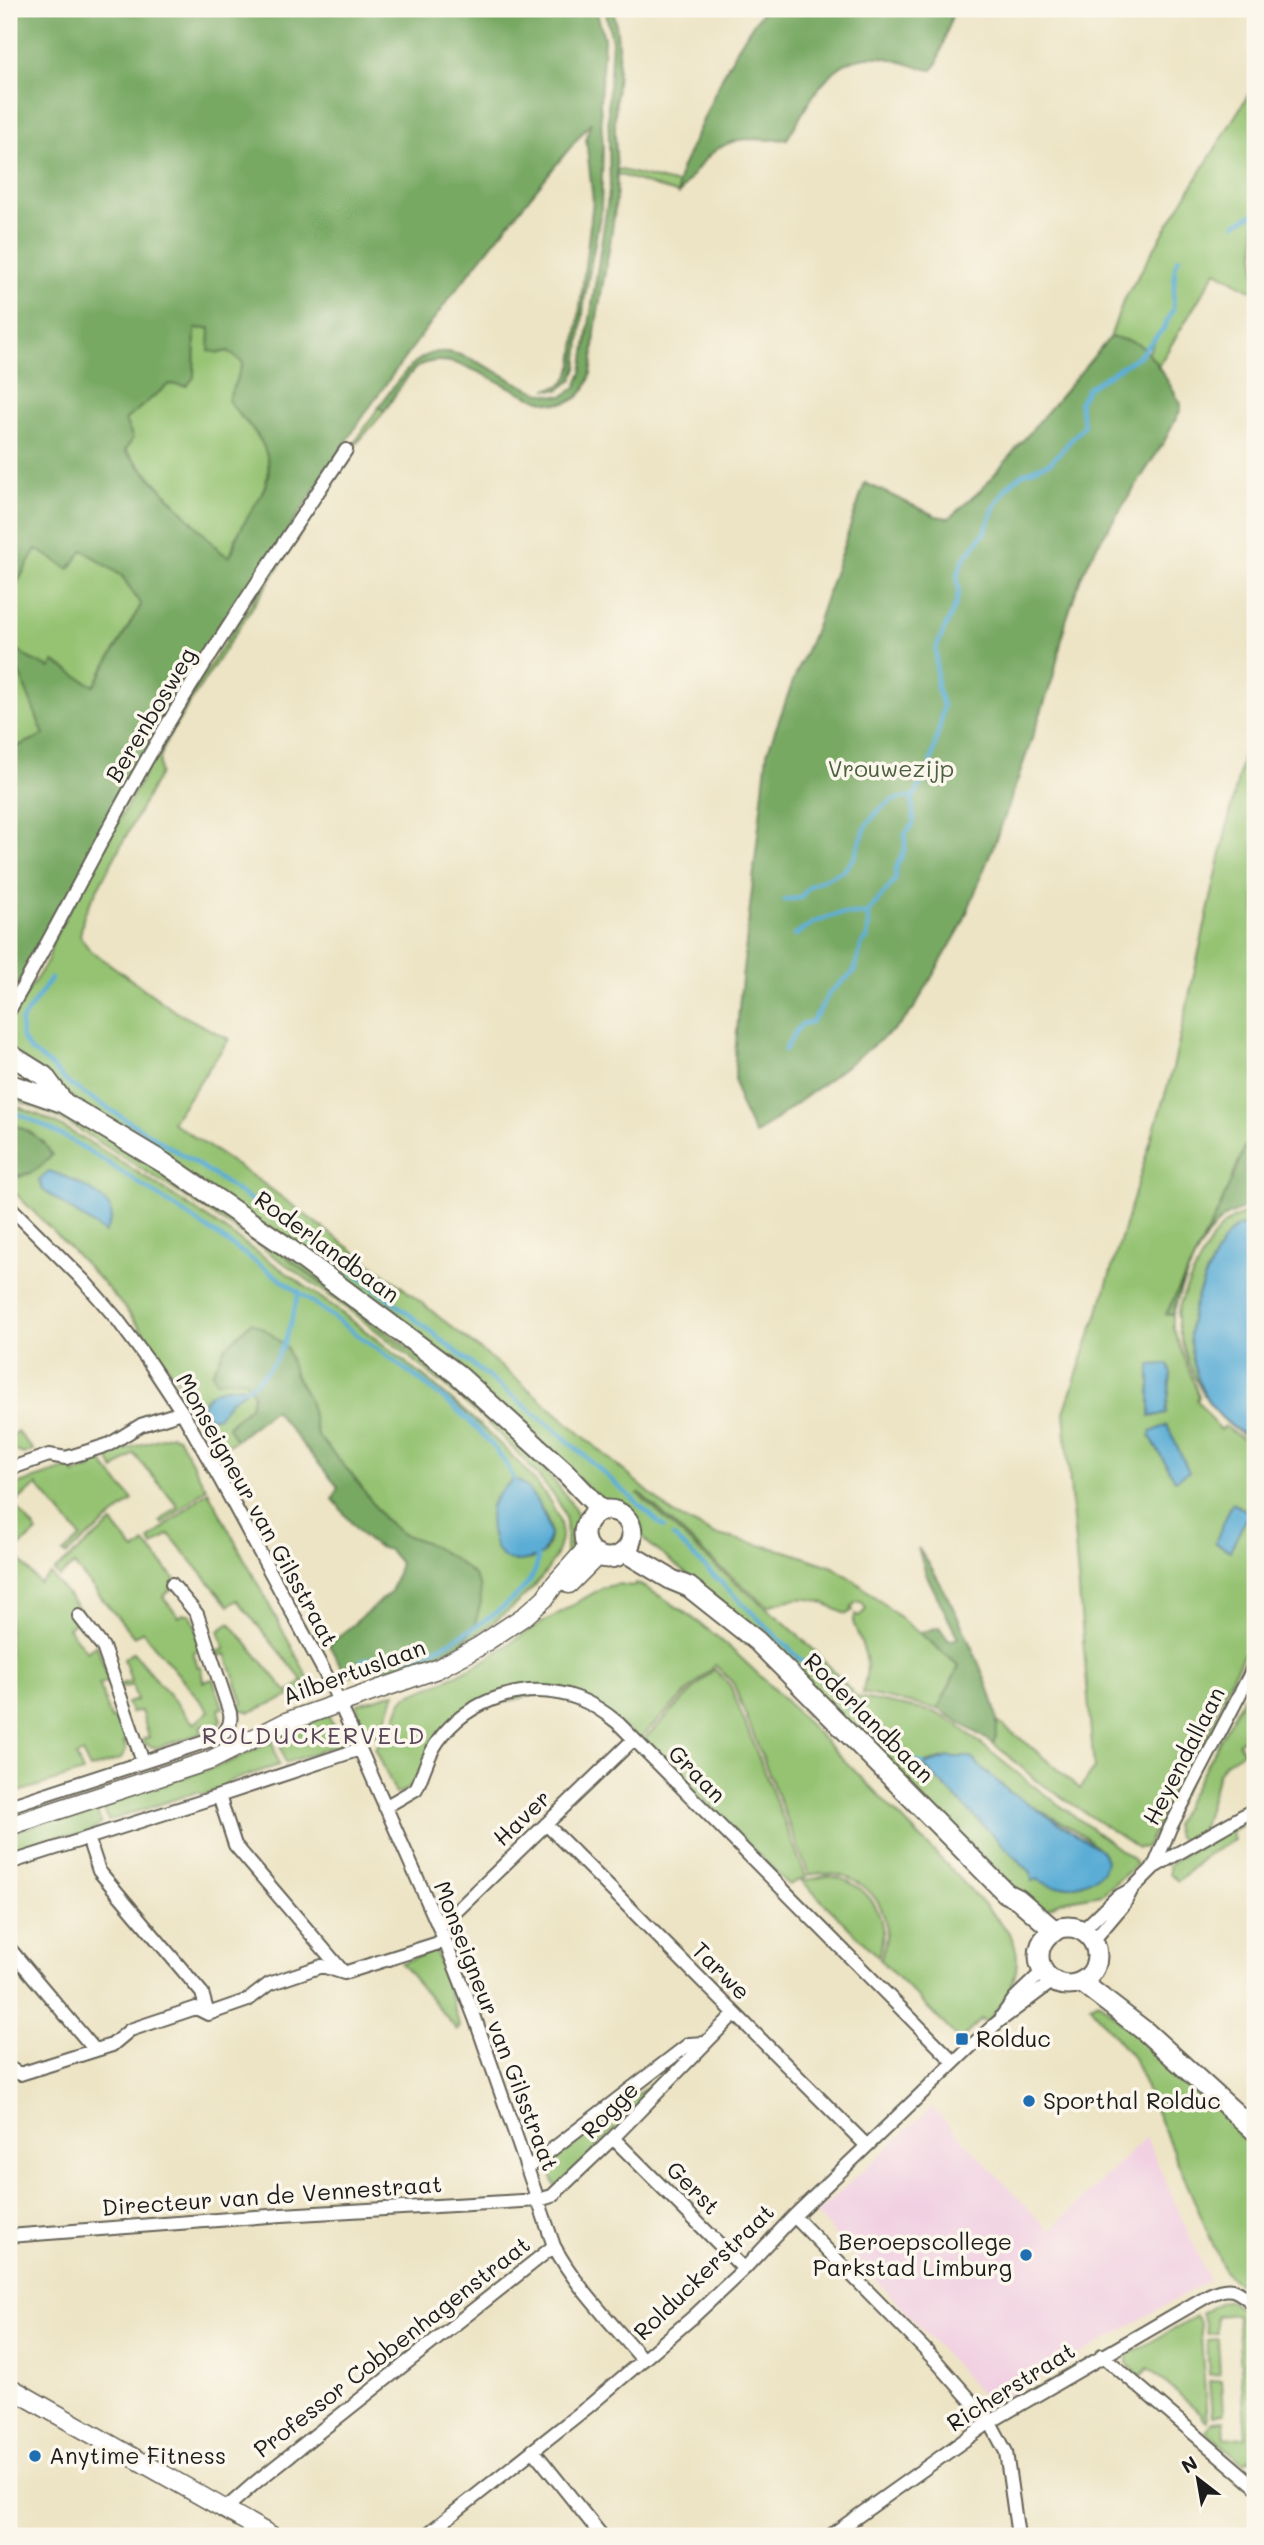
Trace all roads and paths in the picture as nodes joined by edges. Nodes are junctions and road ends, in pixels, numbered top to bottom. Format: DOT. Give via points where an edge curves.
graph roads {
  1 [pos="346,450"];
  2 [pos="9,1010"];
  3 [pos="9,1054"];
  4 [pos="9,1084"];
  5 [pos="64,1103"];
  6 [pos="9,1206"];
  7 [pos="182,1412"];
  8 [pos="9,1469"];
  9 [pos="595,1515"];
  10 [pos="629,1545"];
  11 [pos="593,1551"];
  12 [pos="172,1584"];
  13 [pos="79,1616"];
  14 [pos="1255,1665"];
  15 [pos="340,1703"];
  16 [pos="634,1739"];
  17 [pos="360,1749"];
  18 [pos="143,1762"];
  19 [pos="93,1788"];
  20 [pos="219,1796"];
  21 [pos="9,1807"];
  22 [pos="386,1807"];
  23 [pos="1255,1809"];
  24 [pos="547,1824"];
  25 [pos="9,1826"];
  26 [pos="88,1838"];
  27 [pos="9,1863"];
  28 [pos="1154,1867"];
  29 [pos="440,1927"];
  30 [pos="1049,1936"];
  31 [pos="1087,1936"];
  32 [pos="445,1941"];
  33 [pos="9,1948"];
  34 [pos="1095,1967"];
  35 [pos="344,1973"];
  36 [pos="1048,1976"];
  37 [pos="1081,1982"];
  38 [pos="208,2014"];
  39 [pos="734,2014"];
  40 [pos="1146,2032"];
  41 [pos="705,2043"];
  42 [pos="95,2050"];
  43 [pos="954,2062"];
  44 [pos="9,2068"];
  45 [pos="1255,2131"];
  46 [pos="613,2138"];
  47 [pos="867,2146"];
  48 [pos="528,2168"];
  49 [pos="539,2200"];
  50 [pos="794,2216"];
  51 [pos="9,2236"];
  52 [pos="554,2245"];
  53 [pos="744,2269"];
  54 [pos="1255,2305"];
  55 [pos="1102,2355"];
  56 [pos="643,2360"];
  57 [pos="9,2387"];
  58 [pos="990,2422"];
  59 [pos="533,2450"];
  60 [pos="1255,2486"];
  61 [pos="224,2510"];
  62 [pos="272,2536"];
  63 [pos="425,2536"];
  64 [pos="602,2536"];
  65 [pos="830,2536"];
  66 [pos="1018,2536"];
  1 -- 2 [label="street, Berenbosweg" via="151,752"];
  3 -- 5 [label="main road, Roderlandbaan" via="44,1076"];
  4 -- 5 [label="main road, Roderlandbaan"];
  5 -- 9 [label="main road, Roderlandbaan" via="164,1163 285,1245 457,1374 564,1471"];
  6 -- 7 [label="street, Monseigneur van Gilsstraat" via="117,1319"];
  7 -- 8 [label="street" via="141,1425 95,1449 66,1458 50,1455"];
  7 -- 15 [label="street, Monseigneur van Gilsstraat"];
  9 -- 10 [label="main road" via="610,1509 625,1515 633,1530"];
  9 -- 11 [label="main road" via="584,1534"];
  10 -- 11 [label="main road" via="612,1558"];
  10 -- 30 [label="main road, Roderlandbaan" via="676,1571 689,1587 757,1641 1006,1893 1018,1899"];
  11 -- 15 [label="main road, Ailbertuslaan" via="545,1598 495,1637 424,1675"];
  12 -- 18 [label="street, Ailbertuslaan" via="197,1614 231,1719 218,1738"];
  13 -- 18 [label="street" via="103,1647"];
  14 -- 28 [label="street, Heyendallaan"];
  15 -- 17 [label="street, Monseigneur van Gilsstraat"];
  15 -- 19 [label="main road, Ailbertuslaan" via="286,1723 211,1760"];
  16 -- 22 [label="street, Graan" via="605,1712 575,1697 513,1693 457,1719 433,1749 416,1790"];
  16 -- 24 [label="street, Haver"];
  16 -- 43 [label="street, Graan"];
  17 -- 20 [label="street"];
  17 -- 22 [label="street, Monseigneur van Gilsstraat"];
  18 -- 19 [label="street, Ailbertuslaan"];
  19 -- 21 [label="street, Ailbertuslaan"];
  19 -- 25 [label="main road, Ailbertuslaan"];
  20 -- 26 [label="street"];
  20 -- 35 [label="street" via="235,1845"];
  22 -- 29 [label="street, Monseigneur van Gilsstraat"];
  23 -- 28 [label="street"];
  24 -- 29 [label="street, Haver"];
  24 -- 39 [label="street, Tarwe"];
  26 -- 27 [label="street"];
  26 -- 38 [label="street" via="99,1871 202,1993"];
  28 -- 31 [label="street" via="1124,1904"];
  29 -- 32 [label="street, Monseigneur van Gilsstraat"];
  30 -- 31 [label="main road" via="1063,1928"];
  30 -- 36 [label="main road" via="1040,1953"];
  31 -- 34 [label="main road" via="1097,1956"];
  32 -- 35 [label="street"];
  32 -- 48 [label="street, Monseigneur van Gilsstraat"];
  33 -- 42 [label="street"];
  34 -- 37 [label="main road"];
  34 -- 40 [label="main road"];
  35 -- 38 [label="street" via="322,1966 269,1984 248,2000"];
  36 -- 37 [label="main road" via="1064,1985"];
  36 -- 43 [label="street, Rolduckerstraat"];
  37 -- 40 [label="main road"];
  38 -- 42 [label="street" via="196,2008 130,2029 112,2045"];
  39 -- 41 [label="street, Rogge"];
  39 -- 47 [label="street, Tarwe"];
  40 -- 45 [label="main road"];
  41 -- 46 [label="street, Rogge"];
  41 -- 48 [label="street, Rogge" via="689,2044"];
  42 -- 44 [label="street" via="20,2074"];
  43 -- 47 [label="street, Rolduckerstraat"];
  46 -- 49 [label="street, Rogge" via="552,2196"];
  46 -- 53 [label="street, Gerst"];
  47 -- 50 [label="street, Rolduckerstraat"];
  48 -- 49 [label="street, Monseigneur van Gilsstraat"];
  49 -- 51 [label="street, Directeur van de Vennestraat"];
  49 -- 52 [label="street, Monseigneur van Gilsstraat"];
  50 -- 53 [label="street, Rolduckerstraat"];
  50 -- 58 [label="street"];
  52 -- 56 [label="street, Monseigneur van Gilsstraat" via="579,2284"];
  52 -- 61 [label="street, Professor Cobbenhagenstraat"];
  53 -- 56 [label="street, Rolduckerstraat"];
  54 -- 55 [label="street, Richerstraat" via="1232,2288 1223,2288"];
  55 -- 58 [label="street, Richerstraat"];
  55 -- 60 [label="street"];
  56 -- 59 [label="street, Rolduckerstraat"];
  57 -- 61 [label="main road"];
  58 -- 65 [label="street, Richerstraat"];
  58 -- 66 [label="street" via="1006,2452"];
  59 -- 63 [label="street, Rolduckerstraat"];
  59 -- 64 [label="street"];
  61 -- 62 [label="main road"];
}
